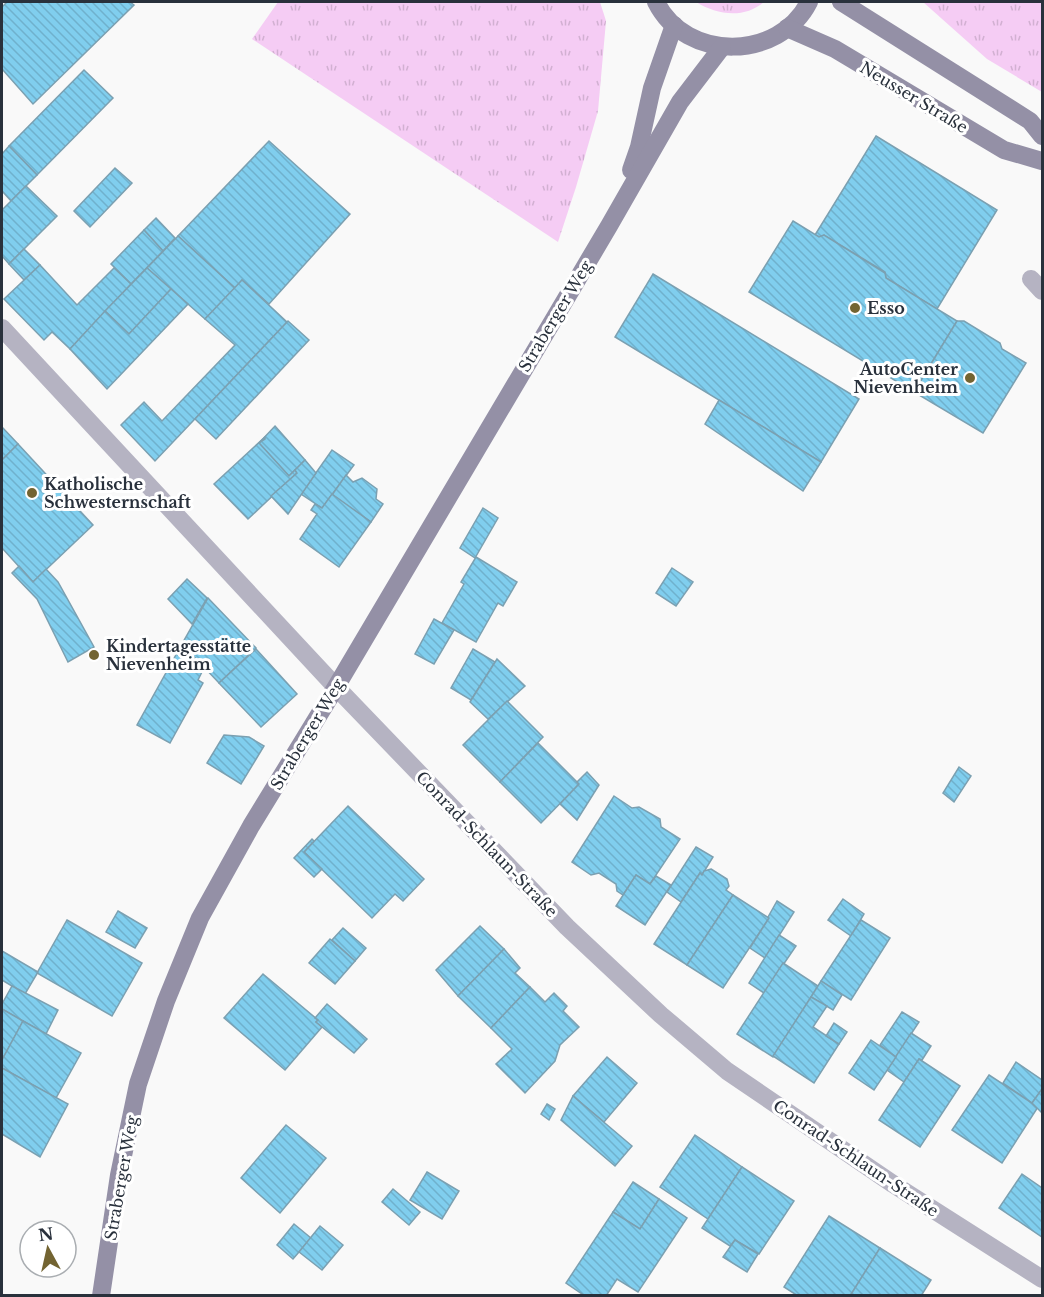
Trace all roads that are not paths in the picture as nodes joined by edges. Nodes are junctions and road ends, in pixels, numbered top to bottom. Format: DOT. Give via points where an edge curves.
graph roads {
  1 [pos="656,2"];
  2 [pos="809,2"];
  3 [pos="841,2"];
  4 [pos="674,25"];
  5 [pos="787,28"];
  6 [pos="722,47"];
  7 [pos="1042,136"];
  8 [pos="1042,161"];
  9 [pos="616,214"];
  10 [pos="2,328"];
  11 [pos="336,687"];
  12 [pos="1042,1279"];
  13 [pos="101,1296"];
  1 -- 4 [label="street"];
  2 -- 5 [label="street"];
  3 -- 7 [label="street" via="1030,122"];
  4 -- 6 [label="street" via="688,35"];
  4 -- 9 [label="street, Straberger Weg"];
  5 -- 6 [label="street" via="759,43"];
  5 -- 8 [label="street, Neusser Straße" via="835,49 1004,150"];
  6 -- 9 [label="street, Straberger Weg" via="680,102"];
  9 -- 11 [label="street, Straberger Weg"];
  10 -- 11 [label="street, Conrad-Schlaun-Straße"];
  11 -- 12 [label="street, Conrad-Schlaun-Straße" via="567,927 711,1058 893,1184"];
  11 -- 13 [label="street, Straberger Weg" via="200,918 166,1001 138,1084 119,1175"];
}
